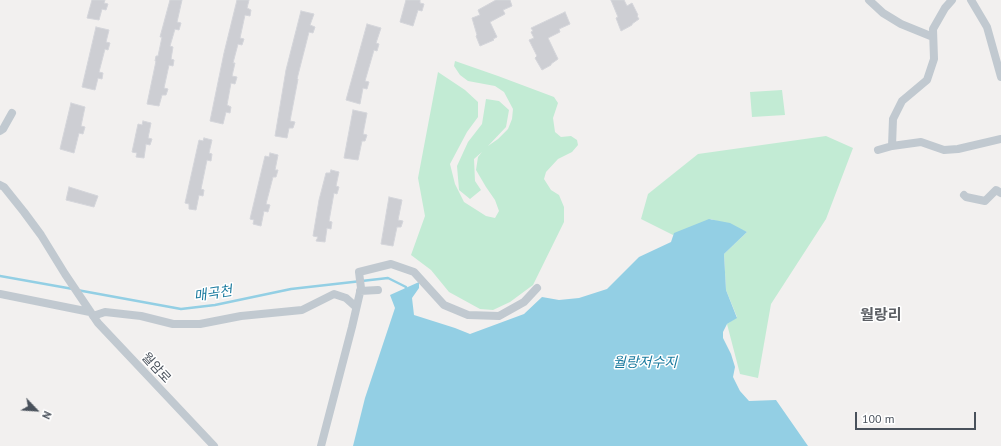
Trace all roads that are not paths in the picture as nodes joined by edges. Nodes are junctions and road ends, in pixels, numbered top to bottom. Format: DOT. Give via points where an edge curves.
graph roads {
  1 [pos="869,0"];
  2 [pos="952,0"];
  3 [pos="971,0"];
  4 [pos="933,37"];
  5 [pos="1001,77"];
  6 [pos="12,113"];
  7 [pos="0,131"];
  8 [pos="1001,139"];
  9 [pos="892,146"];
  10 [pos="878,150"];
  11 [pos="0,185"];
  12 [pos="1001,193"];
  13 [pos="964,195"];
  14 [pos="360,288"];
  15 [pos="537,288"];
  16 [pos="378,290"];
  17 [pos="0,294"];
  18 [pos="356,307"];
  19 [pos="92,314"];
  20 [pos="214,446"];
  21 [pos="321,446"];
  1 -- 4 [label="street" via="901,24"];
  2 -- 4 [label="street" via="933,29"];
  3 -- 5 [label="street" via="987,27"];
  4 -- 9 [label="street" via="934,59 926,80 902,102 893,119"];
  6 -- 7 [label="street"];
  8 -- 9 [label="street" via="944,150 921,142"];
  9 -- 10 [label="street"];
  11 -- 19 [label="street, 월암로" via="41,234"];
  12 -- 13 [label="street" via="996,190 985,200"];
  14 -- 15 [label="street" via="359,272 391,264 414,272 444,305 468,315 499,316 524,302"];
  14 -- 16 [label="street"];
  14 -- 18 [label="street"];
  17 -- 19 [label="street"];
  18 -- 19 [label="street" via="346,298 334,294 302,310 241,316 200,324 173,324 141,316 104,312"];
  18 -- 21 [label="street"];
  19 -- 20 [label="street, 월암로"];
}
